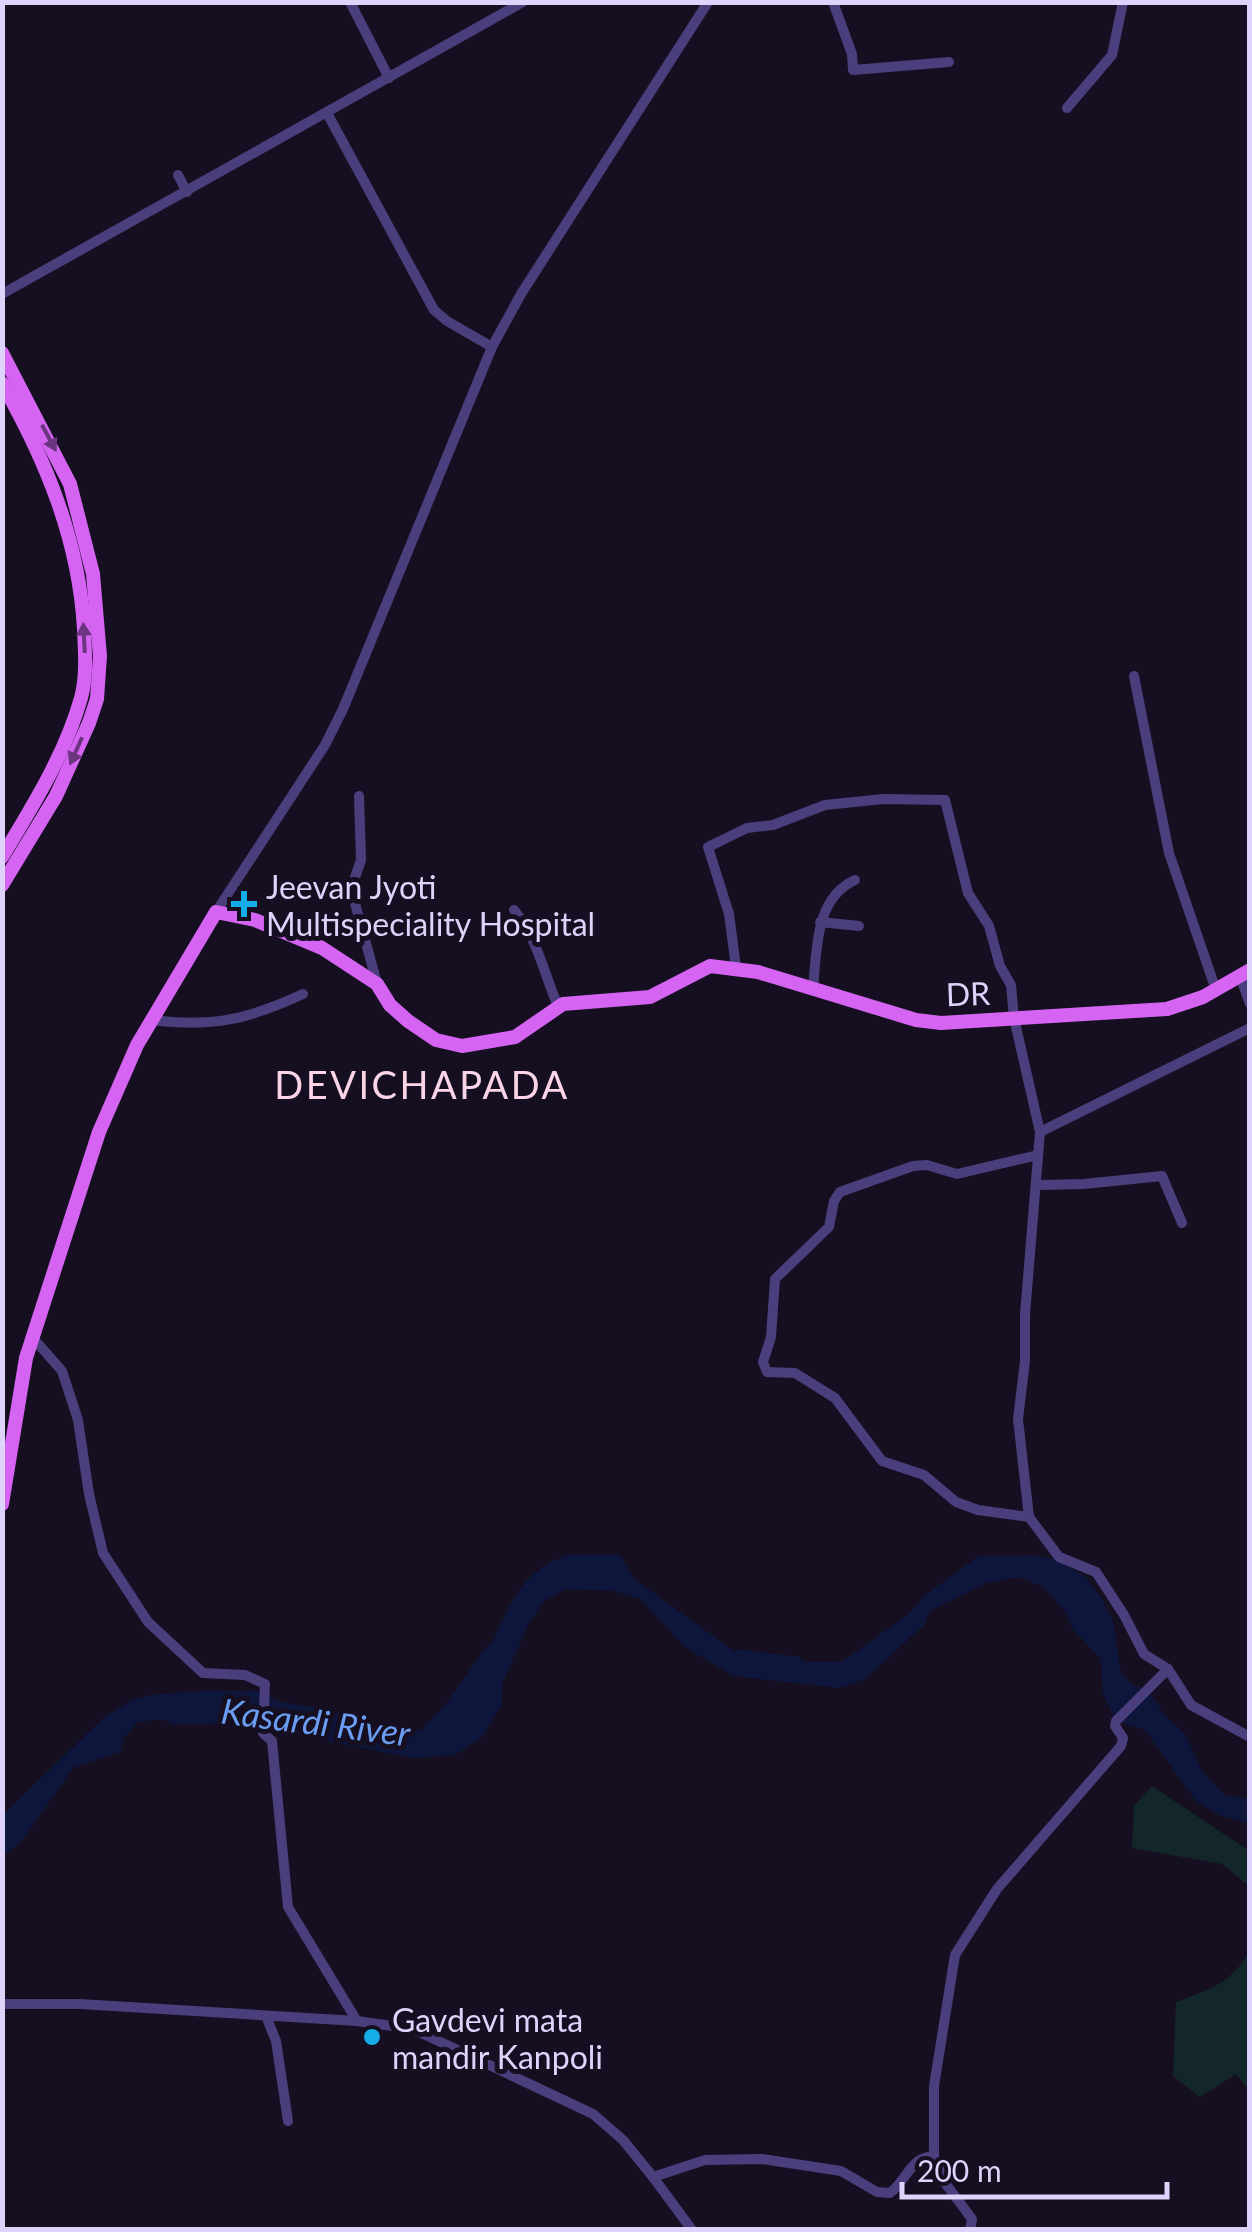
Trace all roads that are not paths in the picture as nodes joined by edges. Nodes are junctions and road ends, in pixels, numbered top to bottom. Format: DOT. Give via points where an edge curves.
graph roads {
  1 [pos="350,2"];
  2 [pos="523,2"];
  3 [pos="832,2"];
  4 [pos="1123,2"];
  5 [pos="707,3"];
  6 [pos="949,62"];
  7 [pos="389,78"];
  8 [pos="1066,108"];
  9 [pos="327,113"];
  10 [pos="178,175"];
  11 [pos="187,192"];
  12 [pos="2,294"];
  13 [pos="492,347"];
  14 [pos="2,352"];
  15 [pos="2,383"];
  16 [pos="1134,676"];
  17 [pos="358,796"];
  18 [pos="2,857"];
  19 [pos="855,880"];
  20 [pos="2,886"];
  21 [pos="514,910"];
  22 [pos="216,912"];
  23 [pos="820,922"];
  24 [pos="859,926"];
  25 [pos="736,967"];
  26 [pos="1245,973"];
  27 [pos="377,984"];
  28 [pos="813,988"];
  29 [pos="1216,990"];
  30 [pos="303,994"];
  31 [pos="1250,1004"];
  32 [pos="558,1006"];
  33 [pos="1014,1018"];
  34 [pos="152,1020"];
  35 [pos="1250,1028"];
  36 [pos="1040,1132"];
  37 [pos="1038,1155"];
  38 [pos="1038,1185"];
  39 [pos="1182,1223"];
  40 [pos="32,1338"];
  41 [pos="2,1504"];
  42 [pos="1029,1517"];
  43 [pos="1168,1670"];
  44 [pos="1250,1737"];
  45 [pos="2,2004"];
  46 [pos="266,2016"];
  47 [pos="357,2022"];
  48 [pos="288,2122"];
  49 [pos="934,2156"];
  50 [pos="653,2177"];
  51 [pos="692,2230"];
  52 [pos="970,2230"];
  1 -- 7 [label="street"];
  2 -- 7 [label="street"];
  3 -- 6 [label="street" via="853,70"];
  4 -- 8 [label="street" via="1112,55"];
  5 -- 13 [label="street"];
  7 -- 9 [label="street"];
  9 -- 11 [label="street"];
  9 -- 13 [label="street" via="434,310"];
  10 -- 11 [label="street"];
  11 -- 12 [label="street"];
  13 -- 22 [label="street" via="326,745"];
  14 -- 20 [label="main road, one-way" via="70,484 93,574 100,656 88,723 56,796"];
  18 -- 15 [label="main road, one-way" via="74,717 85,656 69,533 44,462"];
  16 -- 29 [label="street" via="1169,853"];
  17 -- 27 [label="street" via="360,860 352,894"];
  19 -- 23 [label="street" via="838,888"];
  21 -- 32 [label="street"];
  22 -- 27 [label="main road" via="322,948"];
  22 -- 34 [label="main road"];
  23 -- 24 [label="street"];
  23 -- 28 [label="street"];
  25 -- 28 [label="main road, DR"];
  25 -- 32 [label="main road, DR" via="710,966 650,997"];
  25 -- 33 [label="street" via="729,914 708,847 820,806 940,797 948,804 968,893 1011,984"];
  26 -- 29 [label="main road, DR"];
  26 -- 31 [label="street"];
  27 -- 32 [label="main road" via="408,1022 436,1040 462,1046 516,1037"];
  28 -- 33 [label="main road, DR" via="916,1020"];
  29 -- 33 [label="main road, DR" via="1167,1009"];
  30 -- 34 [label="street" via="220,1023"];
  33 -- 36 [label="street"];
  34 -- 40 [label="main road" via="99,1132"];
  35 -- 36 [label="street"];
  36 -- 37 [label="street"];
  37 -- 38 [label="street"];
  37 -- 42 [label="street" via="957,1174 913,1166 840,1192 829,1227 775,1279 763,1362 768,1372 795,1372 835,1398 882,1461 924,1475 964,1506"];
  38 -- 39 [label="street" via="1162,1176"];
  38 -- 42 [label="street" via="1018,1419"];
  40 -- 41 [label="main road"];
  40 -- 47 [label="street" via="62,1371 103,1553 148,1622 204,1673 245,1675 265,1684 262,1733 272,1742 288,1907"];
  42 -- 43 [label="street" via="1059,1558 1096,1572 1144,1654"];
  43 -- 44 [label="street" via="1191,1706"];
  43 -- 49 [label="street" via="1116,1720 1121,1746 997,1889 955,1955 934,2086"];
  45 -- 46 [label="street"];
  46 -- 47 [label="street"];
  46 -- 48 [label="street"];
  47 -- 50 [label="street" via="425,2033 592,2114"];
  49 -- 50 [label="street" via="914,2162 890,2193 841,2171 762,2160 705,2160"];
  49 -- 52 [label="street" via="972,2219"];
  50 -- 51 [label="street"];
}
